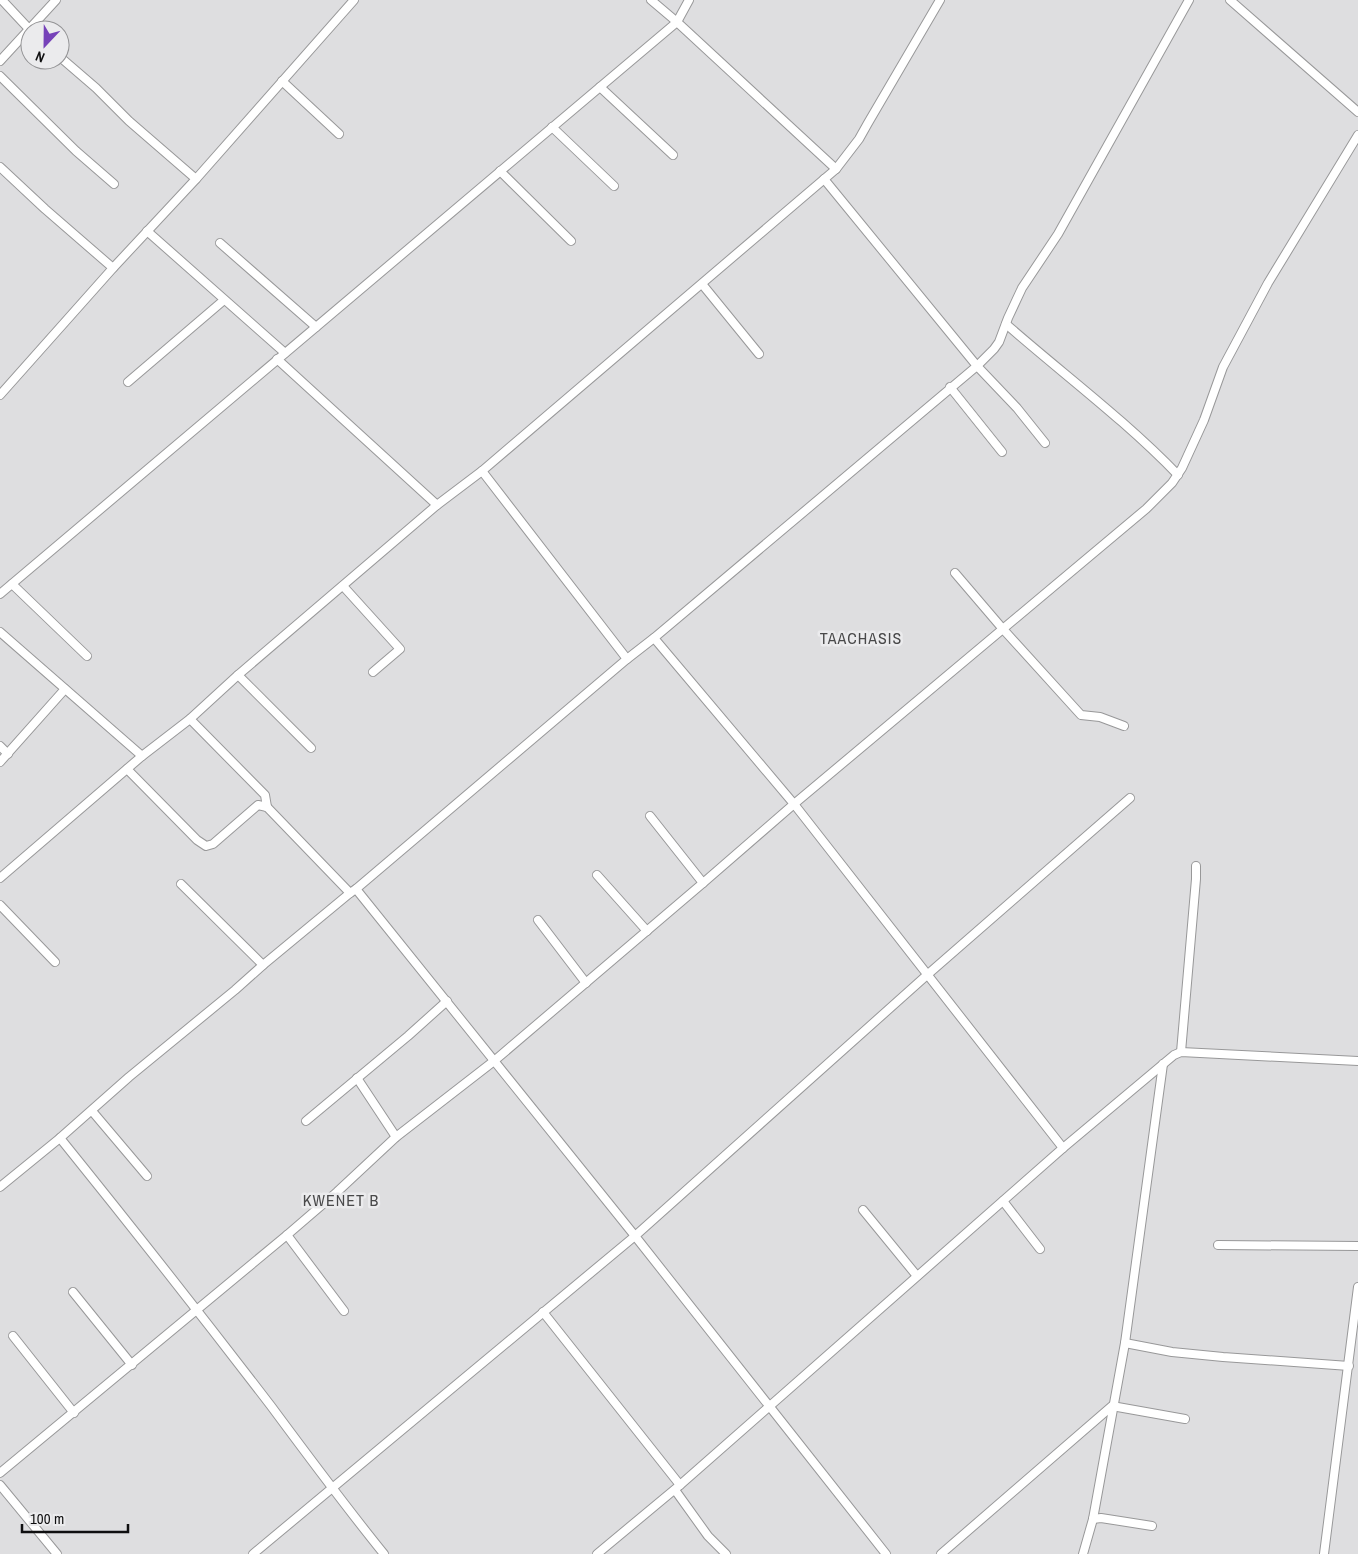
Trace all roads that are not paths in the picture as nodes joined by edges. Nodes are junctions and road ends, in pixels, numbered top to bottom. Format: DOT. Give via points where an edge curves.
graph roads {
  1 [pos="2,0"];
  2 [pos="56,0"];
  3 [pos="354,0"];
  4 [pos="651,0"];
  5 [pos="689,0"];
  6 [pos="940,0"];
  7 [pos="1189,0"];
  8 [pos="1230,0"];
  9 [pos="21,20"];
  10 [pos="39,20"];
  11 [pos="677,22"];
  12 [pos="20,40"];
  13 [pos="0,61"];
  14 [pos="70,66"];
  15 [pos="0,76"];
  16 [pos="282,82"];
  17 [pos="600,87"];
  18 [pos="1358,112"];
  19 [pos="552,126"];
  20 [pos="339,134"];
  21 [pos="1358,135"];
  22 [pos="673,155"];
  23 [pos="0,167"];
  24 [pos="836,169"];
  25 [pos="500,171"];
  26 [pos="196,179"];
  27 [pos="824,179"];
  28 [pos="114,184"];
  29 [pos="614,186"];
  30 [pos="146,231"];
  31 [pos="571,241"];
  32 [pos="220,243"];
  33 [pos="113,268"];
  34 [pos="702,284"];
  35 [pos="224,300"];
  36 [pos="1006,324"];
  37 [pos="316,327"];
  38 [pos="285,353"];
  39 [pos="758,354"];
  40 [pos="277,359"];
  41 [pos="977,366"];
  42 [pos="128,382"];
  43 [pos="950,387"];
  44 [pos="0,394"];
  45 [pos="1045,443"];
  46 [pos="1002,452"];
  47 [pos="482,470"];
  48 [pos="1178,475"];
  49 [pos="438,505"];
  50 [pos="954,573"];
  51 [pos="12,584"];
  52 [pos="343,586"];
  53 [pos="0,594"];
  54 [pos="1002,628"];
  55 [pos="0,632"];
  56 [pos="654,638"];
  57 [pos="87,656"];
  58 [pos="627,658"];
  59 [pos="373,672"];
  60 [pos="238,675"];
  61 [pos="65,689"];
  62 [pos="190,719"];
  63 [pos="1124,726"];
  64 [pos="0,746"];
  65 [pos="311,748"];
  66 [pos="8,754"];
  67 [pos="142,756"];
  68 [pos="0,762"];
  69 [pos="127,769"];
  70 [pos="1130,798"];
  71 [pos="794,804"];
  72 [pos="267,807"];
  73 [pos="650,816"];
  74 [pos="1196,866"];
  75 [pos="597,875"];
  76 [pos="0,878"];
  77 [pos="703,883"];
  78 [pos="181,884"];
  79 [pos="353,891"];
  80 [pos="0,906"];
  81 [pos="538,920"];
  82 [pos="647,931"];
  83 [pos="55,962"];
  84 [pos="263,965"];
  85 [pos="927,975"];
  86 [pos="586,983"];
  87 [pos="447,1001"];
  88 [pos="1181,1052"];
  89 [pos="494,1061"];
  90 [pos="1358,1061"];
  91 [pos="1163,1064"];
  92 [pos="357,1078"];
  93 [pos="92,1111"];
  94 [pos="306,1121"];
  95 [pos="396,1137"];
  96 [pos="60,1138"];
  97 [pos="1063,1148"];
  98 [pos="147,1176"];
  99 [pos="0,1186"];
  100 [pos="1003,1201"];
  101 [pos="863,1210"];
  102 [pos="287,1235"];
  103 [pos="635,1236"];
  104 [pos="1218,1245"];
  105 [pos="1358,1246"];
  106 [pos="1040,1250"];
  107 [pos="918,1276"];
  108 [pos="1358,1287"];
  109 [pos="73,1292"];
  110 [pos="196,1310"];
  111 [pos="344,1311"];
  112 [pos="542,1312"];
  113 [pos="13,1336"];
  114 [pos="1125,1343"];
  115 [pos="1352,1363"];
  116 [pos="132,1365"];
  117 [pos="1112,1406"];
  118 [pos="770,1407"];
  119 [pos="74,1413"];
  120 [pos="1184,1419"];
  121 [pos="0,1473"];
  122 [pos="0,1485"];
  123 [pos="677,1488"];
  124 [pos="332,1489"];
  125 [pos="1093,1519"];
  126 [pos="1152,1526"];
  127 [pos="57,1554"];
  128 [pos="253,1554"];
  129 [pos="384,1554"];
  130 [pos="597,1554"];
  131 [pos="726,1554"];
  132 [pos="886,1554"];
  133 [pos="941,1554"];
  134 [pos="1083,1554"];
  135 [pos="1324,1554"];
  1 -- 9 [label="street"];
  2 -- 10 [label="street"];
  3 -- 16 [label="street"];
  4 -- 11 [label="street"];
  5 -- 11 [label="street"];
  6 -- 24 [label="street" via="863,131"];
  7 -- 36 [label="street" via="1058,234 1022,288"];
  8 -- 18 [label="street"];
  11 -- 17 [label="street"];
  11 -- 24 [label="street"];
  12 -- 13 [label="street"];
  14 -- 26 [label="street"];
  15 -- 28 [label="street"];
  16 -- 20 [label="street"];
  16 -- 26 [label="street"];
  17 -- 19 [label="street"];
  17 -- 22 [label="street"];
  19 -- 25 [label="street"];
  19 -- 29 [label="street"];
  21 -- 48 [label="street" via="1263,291 1224,367"];
  23 -- 33 [label="street"];
  24 -- 27 [label="street"];
  25 -- 31 [label="street"];
  25 -- 37 [label="street"];
  26 -- 30 [label="street"];
  27 -- 34 [label="street"];
  27 -- 41 [label="street"];
  30 -- 33 [label="street"];
  30 -- 35 [label="street"];
  32 -- 37 [label="street"];
  33 -- 44 [label="street"];
  34 -- 39 [label="street"];
  34 -- 47 [label="street"];
  35 -- 38 [label="street"];
  35 -- 42 [label="street"];
  36 -- 41 [label="street" via="999,342"];
  36 -- 48 [label="street"];
  37 -- 38 [label="street"];
  38 -- 40 [label="street"];
  40 -- 49 [label="street"];
  40 -- 51 [label="street"];
  41 -- 43 [label="street"];
  41 -- 45 [label="street"];
  43 -- 46 [label="street"];
  43 -- 56 [label="street"];
  47 -- 49 [label="street"];
  47 -- 58 [label="street"];
  48 -- 54 [label="street" via="1146,508"];
  49 -- 52 [label="street"];
  50 -- 54 [label="street"];
  51 -- 53 [label="street"];
  51 -- 57 [label="street"];
  52 -- 59 [label="street" via="400,649"];
  52 -- 60 [label="street"];
  54 -- 63 [label="street" via="1081,715 1100,717"];
  54 -- 71 [label="street"];
  55 -- 61 [label="street"];
  56 -- 58 [label="street"];
  56 -- 71 [label="street"];
  58 -- 79 [label="street"];
  60 -- 62 [label="street"];
  60 -- 65 [label="street"];
  61 -- 66 [label="street"];
  61 -- 67 [label="street"];
  62 -- 67 [label="street"];
  62 -- 72 [label="street" via="265,795"];
  64 -- 66 [label="street"];
  66 -- 68 [label="street"];
  67 -- 69 [label="street"];
  69 -- 72 [label="street" via="206,846 214,844 258,805"];
  69 -- 76 [label="street"];
  70 -- 85 [label="street"];
  71 -- 77 [label="street"];
  71 -- 85 [label="street"];
  72 -- 79 [label="street"];
  73 -- 77 [label="street"];
  74 -- 88 [label="street"];
  75 -- 82 [label="street"];
  77 -- 82 [label="street"];
  78 -- 84 [label="street"];
  79 -- 84 [label="street"];
  79 -- 87 [label="street"];
  80 -- 83 [label="street"];
  81 -- 86 [label="street"];
  82 -- 86 [label="street"];
  84 -- 93 [label="street"];
  85 -- 97 [label="street"];
  85 -- 103 [label="street"];
  86 -- 89 [label="street"];
  87 -- 89 [label="street"];
  87 -- 92 [label="street"];
  88 -- 90 [label="street"];
  88 -- 91 [label="street"];
  89 -- 95 [label="street"];
  89 -- 103 [label="street"];
  91 -- 97 [label="street"];
  91 -- 114 [label="street"];
  92 -- 94 [label="street"];
  92 -- 95 [label="street"];
  93 -- 96 [label="street"];
  93 -- 98 [label="street"];
  95 -- 102 [label="street"];
  96 -- 99 [label="street"];
  96 -- 110 [label="street"];
  97 -- 100 [label="street"];
  100 -- 106 [label="street"];
  100 -- 107 [label="street"];
  101 -- 107 [label="street"];
  102 -- 110 [label="street"];
  102 -- 111 [label="street"];
  103 -- 112 [label="street"];
  103 -- 118 [label="street"];
  104 -- 105 [label="street"];
  107 -- 118 [label="street"];
  108 -- 115 [label="street"];
  109 -- 116 [label="street"];
  110 -- 116 [label="street"];
  110 -- 124 [label="street"];
  112 -- 123 [label="street"];
  112 -- 124 [label="street"];
  113 -- 119 [label="street"];
  114 -- 115 [label="street" via="1214,1356"];
  114 -- 117 [label="street"];
  115 -- 135 [label="street"];
  116 -- 119 [label="street"];
  117 -- 120 [label="street"];
  117 -- 125 [label="street"];
  117 -- 133 [label="street"];
  118 -- 123 [label="street"];
  118 -- 132 [label="street"];
  119 -- 121 [label="street"];
  122 -- 127 [label="street"];
  123 -- 130 [label="street"];
  123 -- 131 [label="street" via="708,1536"];
  124 -- 128 [label="street"];
  124 -- 129 [label="street"];
  125 -- 126 [label="street"];
  125 -- 134 [label="street"];
}
